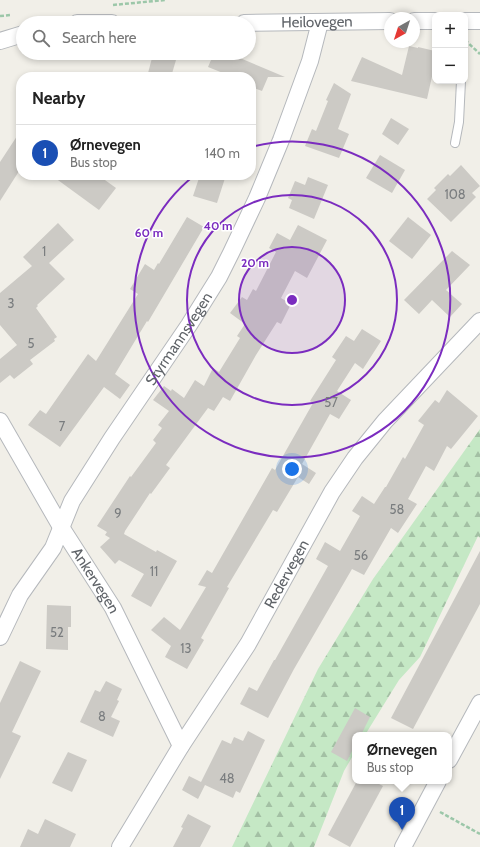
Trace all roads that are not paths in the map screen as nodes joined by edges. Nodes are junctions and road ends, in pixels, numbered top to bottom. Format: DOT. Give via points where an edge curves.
graph roads {
  1 [pos="384,21"];
  2 [pos="420,21"];
  3 [pos="432,21"];
  4 [pos="468,21"];
  5 [pos="480,21"];
  6 [pos="320,22"];
  7 [pos="256,23"];
  8 [pos="16,36"];
  9 [pos="0,41"];
  10 [pos="461,84"];
  11 [pos="456,143"];
  12 [pos="480,321"];
  13 [pos="0,421"];
  14 [pos="60,527"];
  15 [pos="0,637"];
  16 [pos="478,713"];
  17 [pos="181,746"];
  18 [pos="452,755"];
  19 [pos="436,784"];
  20 [pos="120,847"];
  21 [pos="403,847"];
  1 -- 6 [label="street, Heilovegen"];
  2 -- 3 [label="street"];
  4 -- 5 [label="street"];
  6 -- 7 [label="street, Heilovegen"];
  6 -- 14 [label="street, Styrmannsvegen" via="310,61 281,140 231,253 190,325 72,501"];
  8 -- 9 [label="street"];
  10 -- 11 [label="lane"];
  12 -- 17 [label="street, Redervegen" via="385,421 355,458 324,506 248,644"];
  13 -- 14 [label="street, Ankervegen"];
  14 -- 15 [label="street, Styrmannsvegen" via="53,548 20,595"];
  14 -- 17 [label="street, Ankervegen" via="113,608"];
  16 -- 18 [label="street"];
  17 -- 20 [label="street, Redervegen"];
  19 -- 21 [label="street"];
}
